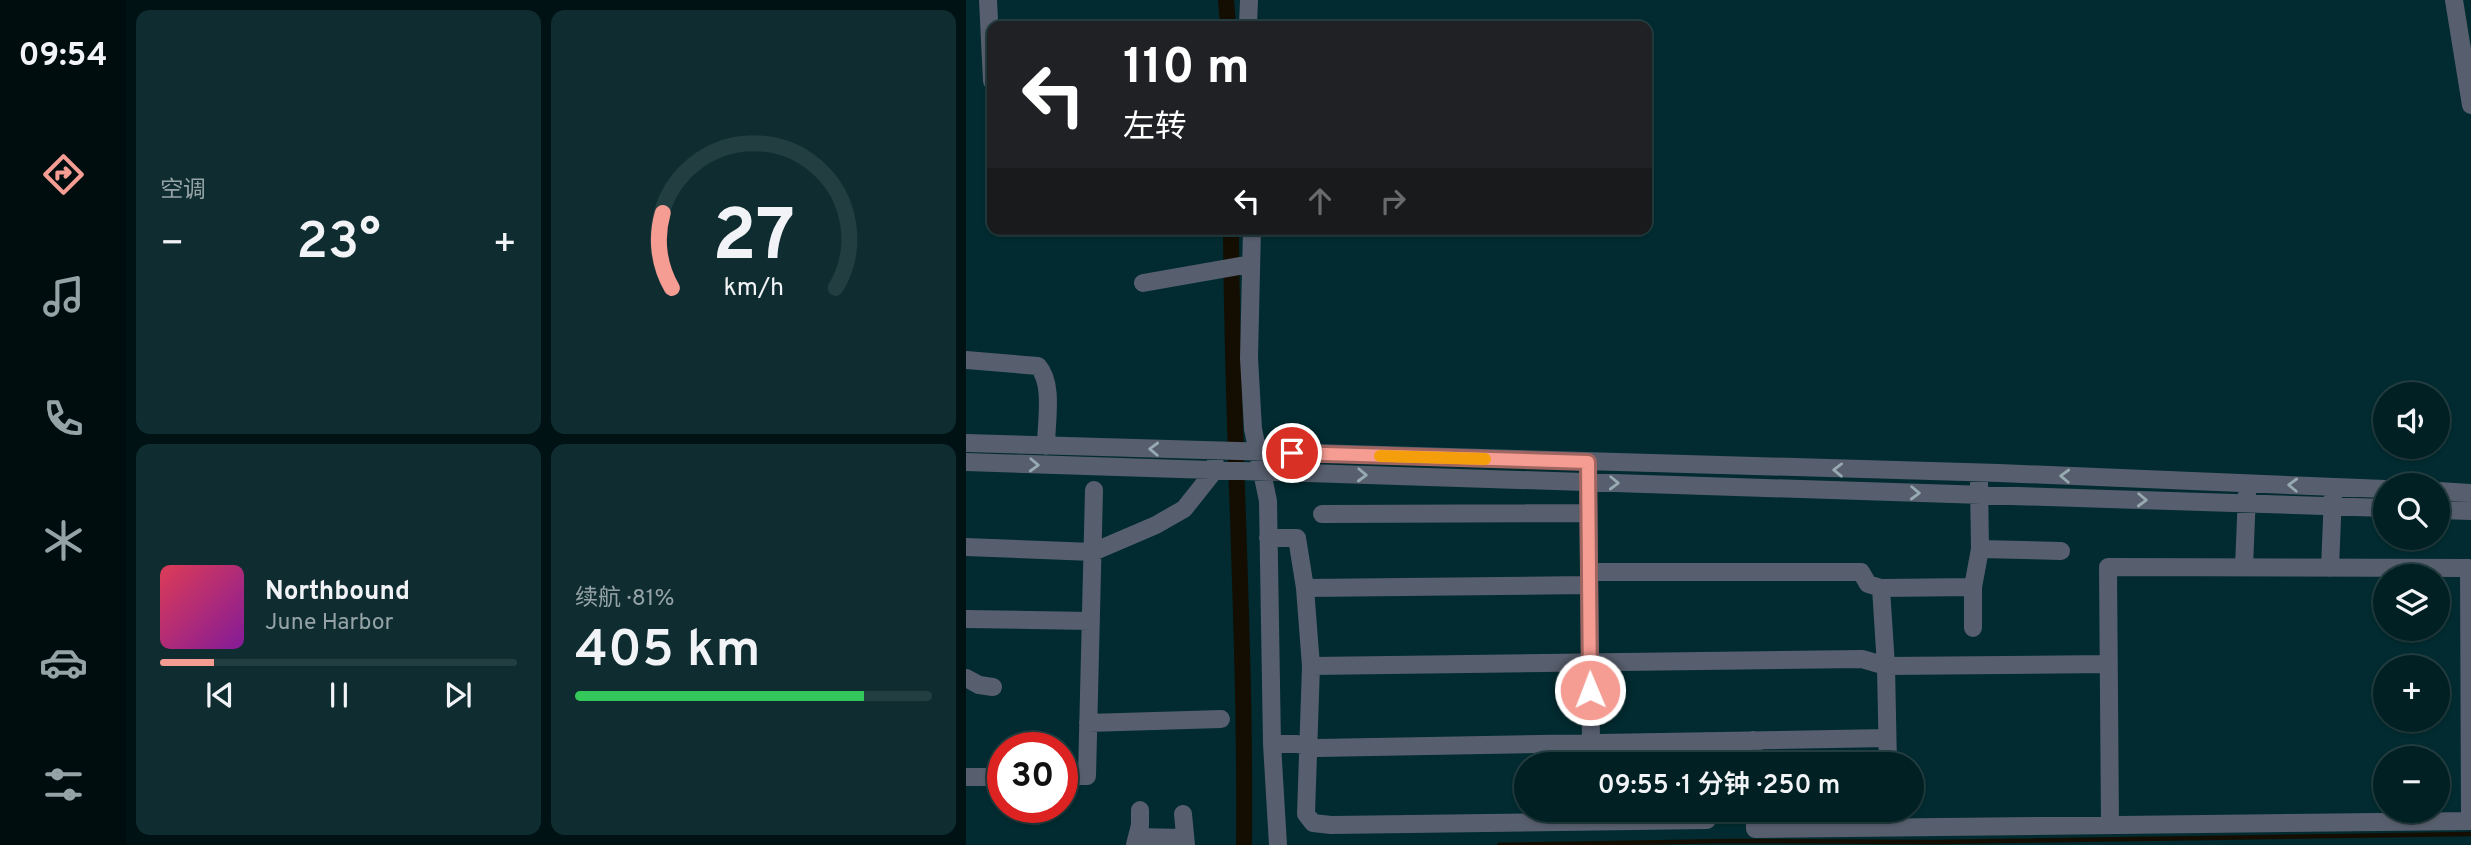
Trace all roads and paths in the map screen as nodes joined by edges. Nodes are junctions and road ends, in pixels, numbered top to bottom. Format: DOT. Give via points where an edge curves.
graph roads {
  1 [pos="988,0"];
  2 [pos="1249,0"];
  3 [pos="2454,0"];
  4 [pos="989,21"];
  5 [pos="1248,21"];
  6 [pos="2471,105"];
  7 [pos="1251,235"];
  8 [pos="1246,265"];
  9 [pos="1143,283"];
  10 [pos="966,360"];
  11 [pos="966,443"];
  12 [pos="1046,446"];
  13 [pos="1218,451"];
  14 [pos="1250,452"];
  15 [pos="966,462"];
  16 [pos="1588,462"];
  17 [pos="1220,471"];
  18 [pos="1264,472"];
  19 [pos="1980,473"];
  20 [pos="1588,482"];
  21 [pos="2247,484"];
  22 [pos="2334,487"];
  23 [pos="2373,489"];
  24 [pos="1094,490"];
  25 [pos="2450,492"];
  26 [pos="2471,493"];
  27 [pos="1979,495"];
  28 [pos="2246,503"];
  29 [pos="2333,506"];
  30 [pos="2373,508"];
  31 [pos="2450,510"];
  32 [pos="2471,511"];
  33 [pos="1588,513"];
  34 [pos="1322,514"];
  35 [pos="1268,538"];
  36 [pos="966,547"];
  37 [pos="1980,549"];
  38 [pos="2061,551"];
  39 [pos="1093,552"];
  40 [pos="2244,567"];
  41 [pos="2330,568"];
  42 [pos="1589,578"];
  43 [pos="1973,587"];
  44 [pos="1305,588"];
  45 [pos="1881,588"];
  46 [pos="966,619"];
  47 [pos="1091,621"];
  48 [pos="1973,628"];
  49 [pos="1590,663"];
  50 [pos="2109,664"];
  51 [pos="1311,666"];
  52 [pos="1886,666"];
  53 [pos="966,678"];
  54 [pos="993,687"];
  55 [pos="1221,719"];
  56 [pos="1088,723"];
  57 [pos="1887,738"];
  58 [pos="1753,740"];
  59 [pos="1706,741"];
  60 [pos="1591,743"];
  61 [pos="1272,744"];
  62 [pos="1307,746"];
  63 [pos="1706,752"];
  64 [pos="1753,752"];
  65 [pos="1888,752"];
  66 [pos="1078,776"];
  67 [pos="966,777"];
  68 [pos="987,777"];
  69 [pos="1140,810"];
  70 [pos="1183,814"];
  71 [pos="1924,820"];
  72 [pos="2471,821"];
  73 [pos="1557,822"];
  74 [pos="1755,822"];
  75 [pos="1844,822"];
  76 [pos="2110,825"];
  77 [pos="1136,841"];
  78 [pos="1185,841"];
  79 [pos="1278,842"];
  1 -- 4 [label="street"];
  2 -- 5 [label="street"];
  3 -- 6 [label="street"];
  7 -- 8 [label="street"];
  8 -- 9 [label="street"];
  8 -- 14 [label="street"];
  10 -- 12 [label="street" via="1038,366 1047,384"];
  11 -- 12 [label="street"];
  13 -- 12 [label="street, one-way"];
  13 -- 14 [label="street"];
  13 -- 17 [label="street"];
  14 -- 16 [label="street"];
  14 -- 18 [label="street"];
  15 -- 17 [label="street, one-way"];
  19 -- 16 [label="street, one-way"];
  16 -- 20 [label="street"];
  17 -- 18 [label="street"];
  17 -- 39 [label="street" via="1184,509"];
  18 -- 20 [label="street, one-way"];
  18 -- 35 [label="street"];
  21 -- 19 [label="street, one-way"];
  19 -- 27 [label="street"];
  20 -- 27 [label="street, one-way"];
  20 -- 33 [label="street"];
  22 -- 21 [label="street, one-way"];
  21 -- 28 [label="street"];
  22 -- 23 [label="street"];
  22 -- 29 [label="street"];
  24 -- 39 [label="street"];
  25 -- 26 [label="street"];
  27 -- 28 [label="street, one-way"];
  27 -- 37 [label="street"];
  28 -- 29 [label="street"];
  28 -- 40 [label="street"];
  29 -- 30 [label="street"];
  29 -- 41 [label="street"];
  31 -- 32 [label="street"];
  33 -- 34 [label="street"];
  33 -- 42 [label="street"];
  35 -- 44 [label="street" via="1297,537"];
  35 -- 61 [label="street"];
  36 -- 39 [label="street"];
  37 -- 38 [label="street"];
  37 -- 43 [label="street"];
  39 -- 47 [label="street"];
  40 -- 41 [label="street"];
  40 -- 50 [label="street" via="2108,567"];
  41 -- 72 [label="street" via="2469,568"];
  42 -- 44 [label="street"];
  42 -- 45 [label="street" via="1861,572 1868,584"];
  42 -- 49 [label="street"];
  43 -- 45 [label="street"];
  43 -- 48 [label="street"];
  44 -- 51 [label="street"];
  45 -- 52 [label="street"];
  46 -- 47 [label="street"];
  47 -- 56 [label="street"];
  49 -- 51 [label="street"];
  49 -- 52 [label="street" via="1862,659"];
  49 -- 60 [label="street"];
  50 -- 52 [label="street"];
  50 -- 76 [label="street"];
  51 -- 62 [label="street"];
  52 -- 57 [label="street"];
  53 -- 54 [label="street"];
  55 -- 56 [label="street"];
  56 -- 66 [label="street" via="1087,776"];
  57 -- 58 [label="street"];
  57 -- 65 [label="street"];
  58 -- 59 [label="street"];
  58 -- 64 [label="street"];
  59 -- 60 [label="street"];
  59 -- 63 [label="street"];
  60 -- 62 [label="street"];
  61 -- 62 [label="street"];
  61 -- 79 [label="street"];
  62 -- 73 [label="street" via="1306,814 1312,823"];
  67 -- 68 [label="street"];
  69 -- 77 [label="street"];
  70 -- 78 [label="street"];
  71 -- 76 [label="street"];
  72 -- 76 [label="street"];
  74 -- 75 [label="street" via="1755,828"];
  77 -- 78 [label="street"];
}
